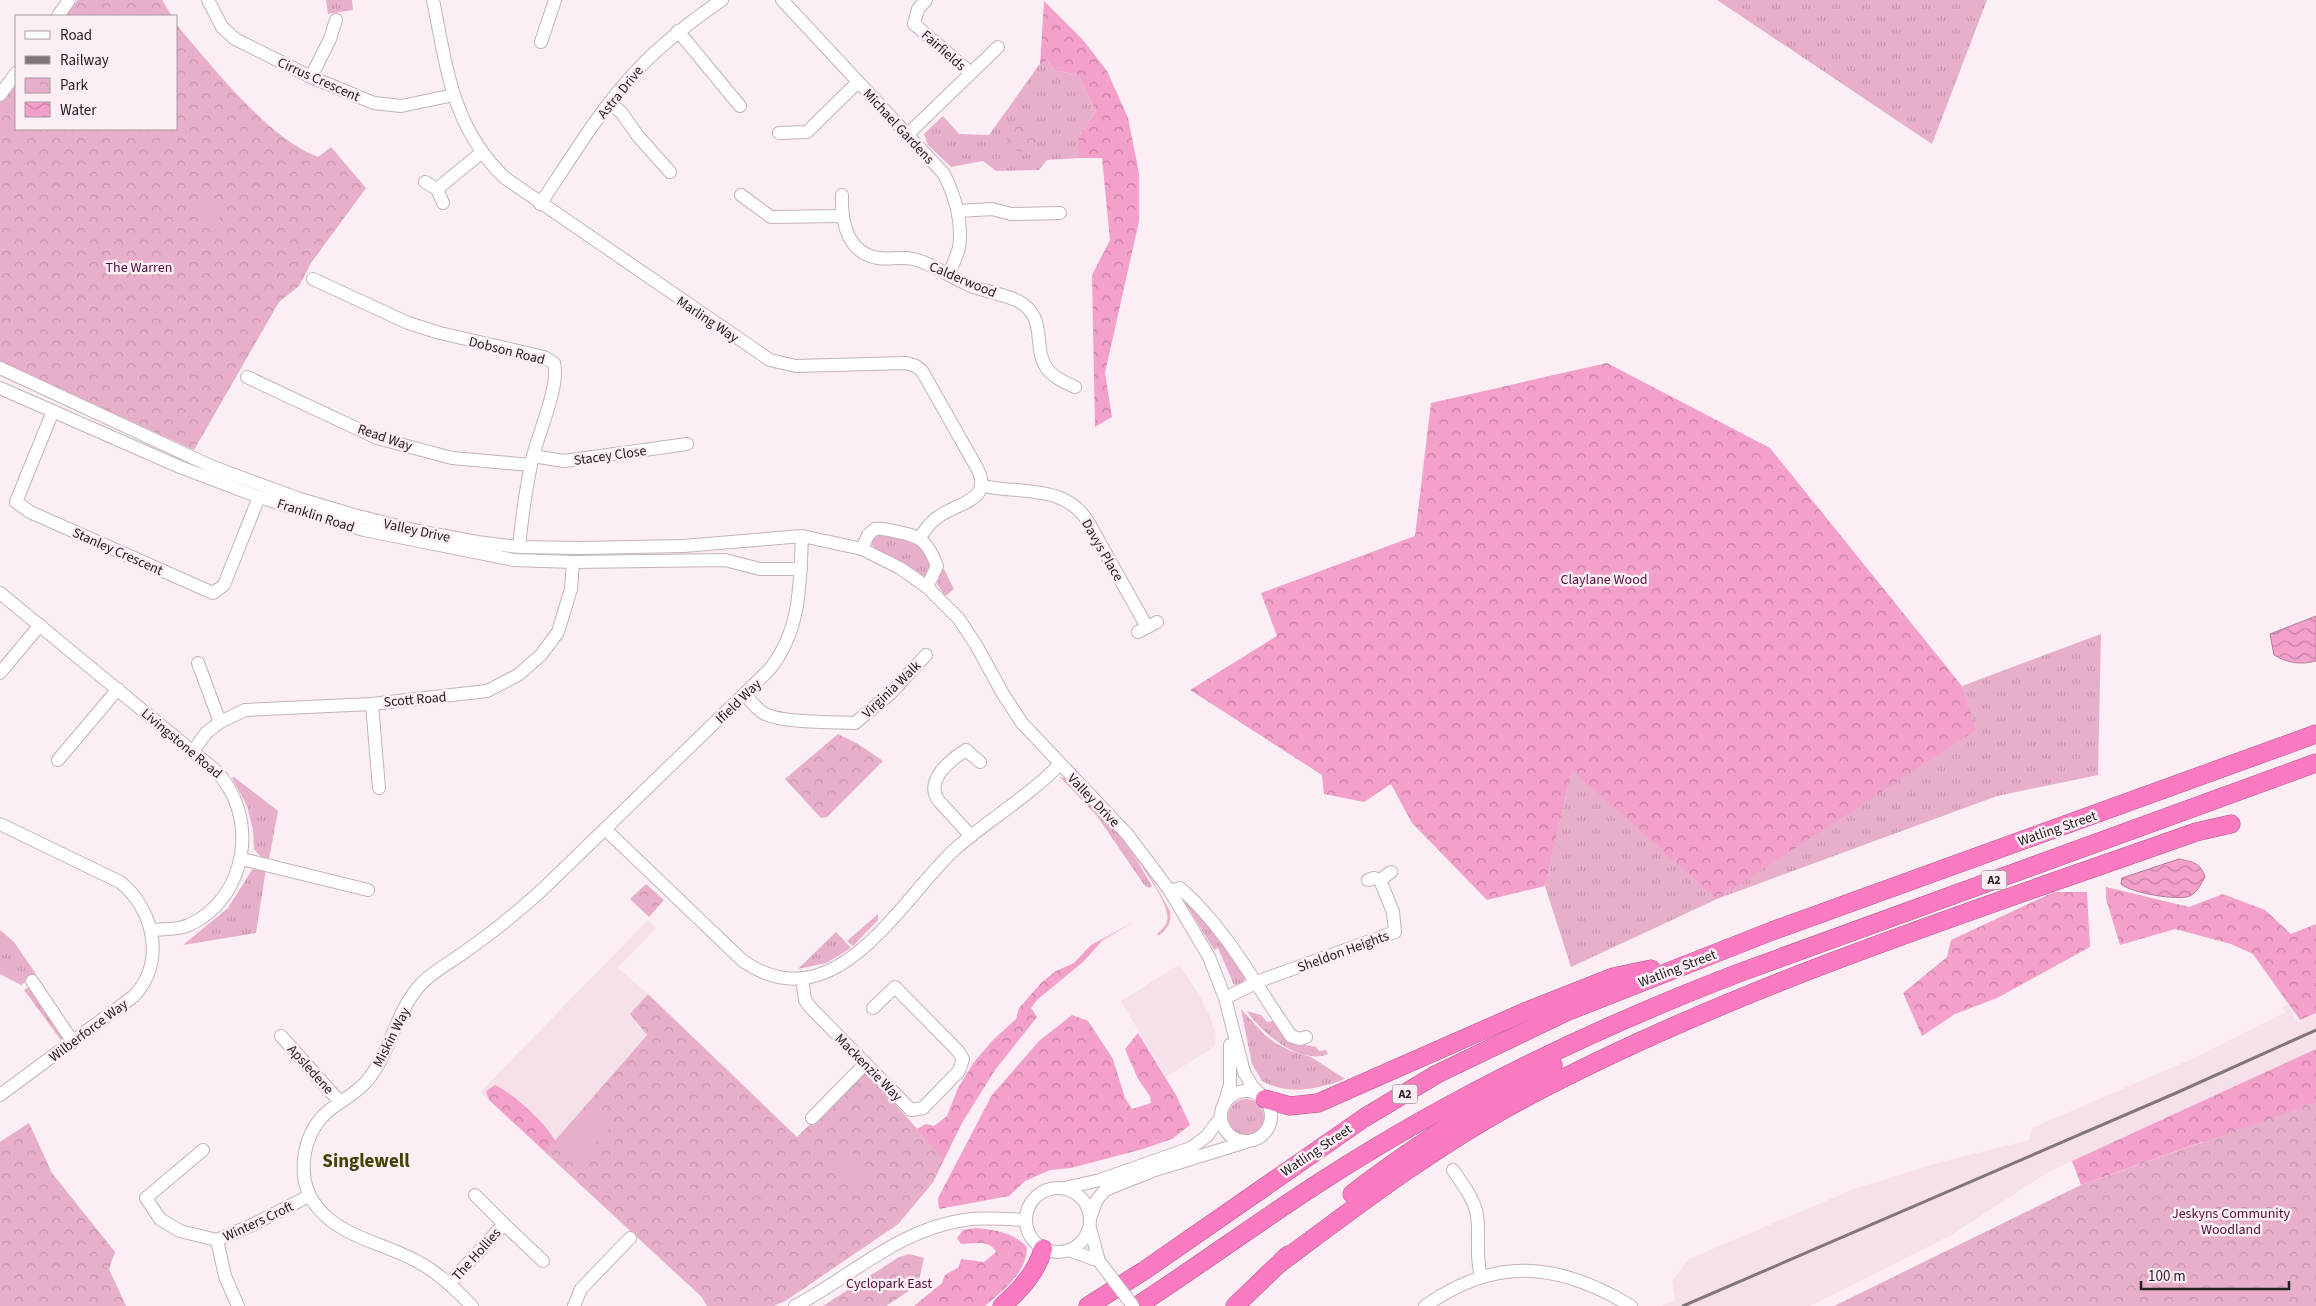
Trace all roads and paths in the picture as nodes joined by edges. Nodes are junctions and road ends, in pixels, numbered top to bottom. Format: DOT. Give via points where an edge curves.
graph roads {
  1 [pos="70,0"];
  2 [pos="208,0"];
  3 [pos="434,0"];
  4 [pos="555,0"];
  5 [pos="722,0"];
  6 [pos="782,0"];
  7 [pos="926,0"];
  8 [pos="59,15"];
  9 [pos="336,20"];
  10 [pos="678,31"];
  11 [pos="541,42"];
  12 [pos="998,47"];
  13 [pos="971,73"];
  14 [pos="15,74"];
  15 [pos="311,76"];
  16 [pos="858,82"];
  17 [pos="0,95"];
  18 [pos="454,95"];
  19 [pos="610,102"];
  20 [pos="740,106"];
  21 [pos="780,133"];
  22 [pos="908,134"];
  23 [pos="481,153"];
  24 [pos="670,172"];
  25 [pos="425,182"];
  26 [pos="437,190"];
  27 [pos="842,195"];
  28 [pos="741,196"];
  29 [pos="444,203"];
  30 [pos="540,204"];
  31 [pos="959,211"];
  32 [pos="1060,213"];
  33 [pos="842,216"];
  34 [pos="949,274"];
  35 [pos="313,279"];
  36 [pos="0,368"];
  37 [pos="247,377"];
  38 [pos="1075,387"];
  39 [pos="0,388"];
  40 [pos="53,412"];
  41 [pos="687,444"];
  42 [pos="532,461"];
  43 [pos="983,486"];
  44 [pos="259,497"];
  45 [pos="802,536"];
  46 [pos="920,537"];
  47 [pos="520,547"];
  48 [pos="862,549"];
  49 [pos="572,562"];
  50 [pos="800,569"];
  51 [pos="927,587"];
  52 [pos="0,593"];
  53 [pos="40,625"];
  54 [pos="1147,627"];
  55 [pos="926,655"];
  56 [pos="198,663"];
  57 [pos="0,673"];
  58 [pos="118,689"];
  59 [pos="744,695"];
  60 [pos="372,704"];
  61 [pos="220,722"];
  62 [pos="2316,734"];
  63 [pos="193,751"];
  64 [pos="58,760"];
  65 [pos="980,762"];
  66 [pos="1060,764"];
  67 [pos="2316,764"];
  68 [pos="379,788"];
  69 [pos="0,824"];
  70 [pos="2231,824"];
  71 [pos="604,829"];
  72 [pos="971,836"];
  73 [pos="242,859"];
  74 [pos="1380,877"];
  75 [pos="368,890"];
  76 [pos="1170,892"];
  77 [pos="151,930"];
  78 [pos="1691,963"];
  79 [pos="802,978"];
  80 [pos="31,982"];
  81 [pos="1255,983"];
  82 [pos="1225,998"];
  83 [pos="1674,998"];
  84 [pos="874,1008"];
  85 [pos="1232,1030"];
  86 [pos="281,1036"];
  87 [pos="1306,1037"];
  88 [pos="73,1042"];
  89 [pos="865,1064"];
  90 [pos="0,1095"];
  91 [pos="1265,1099"];
  92 [pos="1225,1101"];
  93 [pos="340,1102"];
  94 [pos="812,1118"];
  95 [pos="1220,1118"];
  96 [pos="1246,1142"];
  97 [pos="202,1150"];
  98 [pos="1453,1170"];
  99 [pos="1065,1188"];
  100 [pos="475,1195"];
  101 [pos="309,1196"];
  102 [pos="1025,1220"];
  103 [pos="1090,1222"];
  104 [pos="504,1224"];
  105 [pos="630,1238"];
  106 [pos="216,1240"];
  107 [pos="1043,1249"];
  108 [pos="1069,1250"];
  109 [pos="1099,1261"];
  110 [pos="544,1262"];
  111 [pos="1280,1264"];
  112 [pos="1481,1276"];
  113 [pos="449,1284"];
  114 [pos="238,1306"];
  115 [pos="472,1306"];
  116 [pos="574,1306"];
  117 [pos="795,1306"];
  118 [pos="1002,1306"];
  119 [pos="1088,1306"];
  120 [pos="1134,1306"];
  121 [pos="1137,1306"];
  122 [pos="1235,1306"];
  123 [pos="1425,1306"];
  124 [pos="1631,1306"];
  1 -- 8 [label="street"];
  2 -- 15 [label="street, Cirrus Crescent" via="222,26 235,40"];
  3 -- 18 [label="street, Marling Way"];
  4 -- 11 [label="street"];
  5 -- 10 [label="street, Astra Drive"];
  6 -- 16 [label="street, Michael Gardens"];
  7 -- 13 [label="street, Fairfields" via="918,9 914,24"];
  9 -- 15 [label="street"];
  10 -- 19 [label="street, Astra Drive" via="638,68"];
  10 -- 20 [label="street"];
  12 -- 13 [label="street, Fairfields"];
  13 -- 22 [label="street, Fairfields"];
  14 -- 17 [label="street"];
  15 -- 18 [label="street, Cirrus Crescent" via="374,103 402,106"];
  16 -- 21 [label="street" via="807,132"];
  16 -- 22 [label="street, Michael Gardens"];
  18 -- 23 [label="street, Marling Way" via="466,129"];
  19 -- 24 [label="street"];
  19 -- 30 [label="street, Astra Drive"];
  22 -- 31 [label="street, Michael Gardens" via="944,174"];
  23 -- 26 [label="street"];
  23 -- 30 [label="street, Marling Way" via="505,178"];
  25 -- 26 [label="street"];
  26 -- 29 [label="street"];
  27 -- 33 [label="street, Calderwood"];
  28 -- 33 [label="street" via="771,217"];
  30 -- 43 [label="street, Marling Way" via="772,360 796,366 906,363 916,366 926,376 978,468"];
  31 -- 32 [label="street" via="992,209 1011,214"];
  31 -- 34 [label="street, Michael Gardens" via="959,248"];
  33 -- 34 [label="street, Calderwood" via="849,239 866,253 877,258 907,257"];
  34 -- 38 [label="street, Calderwood" via="1026,306 1037,323 1047,368"];
  35 -- 42 [label="street, Dobson Road" via="415,326 550,359 556,378"];
  36 -- 47 [label="street, Valley Drive" via="213,467 267,488 418,531"];
  37 -- 42 [label="street, Read Way" via="377,438 452,458"];
  39 -- 40 [label="street, Franklin Road"];
  40 -- 44 [label="street, Franklin Road"];
  40 -- 44 [label="street, Stanley Crescent" via="16,502 30,512 212,593 224,585"];
  41 -- 42 [label="street, Stacey Close" via="564,461"];
  42 -- 47 [label="street, Dobson Road" via="521,521"];
  43 -- 46 [label="street" via="975,497 936,518"];
  43 -- 54 [label="street, Davys Place" via="1049,494 1064,499 1078,510"];
  44 -- 49 [label="street, Franklin Road" via="364,530 514,560"];
  45 -- 47 [label="street, Valley Drive" via="627,549"];
  45 -- 48 [label="street, Valley Drive"];
  45 -- 50 [label="street, Ifield Way"];
  46 -- 48 [label="street" via="876,529 868,535"];
  46 -- 51 [label="street" via="937,566"];
  48 -- 51 [label="street, Valley Drive" via="900,568"];
  49 -- 50 [label="street, Franklin Road" via="725,560 760,570"];
  49 -- 60 [label="street, Scott Road" via="571,590 558,632 541,655 518,675 487,691"];
  50 -- 59 [label="street, Ifield Way" via="796,614 787,641 769,670"];
  51 -- 66 [label="street, Valley Drive" via="963,625 1014,713"];
  52 -- 53 [label="street, Livingstone Road"];
  53 -- 57 [label="street"];
  53 -- 58 [label="street, Livingstone Road"];
  55 -- 59 [label="street, Virginia Walk" via="891,693 855,723 769,715"];
  56 -- 61 [label="street"];
  58 -- 63 [label="street, Livingstone Road"];
  58 -- 64 [label="street"];
  59 -- 71 [label="street, Ifield Way"];
  60 -- 61 [label="street, Scott Road" via="245,710"];
  60 -- 68 [label="street"];
  61 -- 63 [label="street, Scott Road" via="206,733"];
  62 -- 78 [label="highway, Watling Street / A2"];
  63 -- 73 [label="street, Livingstone Road" via="226,780 235,800 243,839"];
  65 -- 72 [label="street" via="966,750 941,772 934,785 937,799"];
  66 -- 72 [label="street"];
  66 -- 76 [label="street, Valley Drive" via="1127,834"];
  67 -- 83 [label="highway, Watling Street / A2"];
  69 -- 77 [label="street, Wilberforce Way" via="120,882 142,906"];
  70 -- 111 [label="highway" via="2196,832 1814,968 1606,1056 1519,1101 1437,1150 1395,1177"];
  71 -- 79 [label="street" via="742,960 775,976"];
  71 -- 93 [label="street, Miskin Way" via="511,917 422,983 406,1004 385,1054 365,1083"];
  72 -- 79 [label="street" via="933,871 858,954 826,973"];
  73 -- 75 [label="street"];
  73 -- 77 [label="street, Livingstone Road" via="232,886 216,908 188,926"];
  74 -- 81 [label="street, Sheldon Heights" via="1394,912 1395,932"];
  76 -- 81 [label="street" via="1181,889 1205,913"];
  76 -- 82 [label="street, Valley Drive" via="1209,957"];
  77 -- 88 [label="street, Wilberforce Way" via="151,963 140,988"];
  78 -- 91 [label="highway" via="1613,977 1591,985 1472,1033 1318,1104 1290,1106"];
  78 -- 119 [label="highway, Watling Street / A2" via="1566,1012 1437,1074 1330,1140 1145,1270"];
  79 -- 89 [label="street, Mackenzie Way" via="805,1000 810,1008"];
  80 -- 88 [label="street"];
  81 -- 82 [label="street"];
  81 -- 87 [label="street" via="1270,1016 1291,1036"];
  82 -- 85 [label="street, Valley Drive"];
  83 -- 111 [label="highway" via="1512,1087 1411,1150 1345,1200"];
  83 -- 121 [label="highway, Watling Street / A2" via="1535,1061 1411,1127 1324,1180"];
  84 -- 89 [label="street, Mackenzie Way" via="894,988 963,1058 959,1072 923,1108 911,1110"];
  85 -- 91 [label="street, Valley Drive" via="1244,1072"];
  85 -- 92 [label="street, Valley Drive" via="1230,1085"];
  86 -- 93 [label="street, Apsledene"];
  88 -- 90 [label="street, Wilberforce Way"];
  89 -- 94 [label="street"];
  91 -- 92 [label="street" via="1254,1092 1244,1091"];
  91 -- 96 [label="street" via="1271,1114 1269,1127 1258,1139"];
  92 -- 95 [label="street"];
  93 -- 101 [label="street, Miskin Way" via="326,1114 306,1148 303,1172"];
  95 -- 96 [label="street" via="1228,1135"];
  95 -- 99 [label="street" via="1207,1136 1192,1148 1100,1180"];
  96 -- 103 [label="street" via="1155,1170 1105,1190 1096,1201"];
  97 -- 106 [label="street, Winters Croft" via="146,1198 160,1220 180,1231"];
  98 -- 112 [label="street" via="1471,1197 1477,1213 1476,1261"];
  99 -- 102 [label="street" via="1046,1189 1038,1194 1031,1202"];
  99 -- 103 [label="street" via="1082,1198"];
  100 -- 104 [label="street, The Hollies"];
  101 -- 106 [label="street, Winters Croft"];
  101 -- 113 [label="street, Miskin Way" via="318,1209 335,1223 419,1262"];
  102 -- 107 [label="street" via="1030,1237"];
  102 -- 117 [label="street" via="966,1220 924,1230 884,1250"];
  103 -- 108 [label="street" via="1086,1237"];
  103 -- 109 [label="street"];
  104 -- 110 [label="street, The Hollies"];
  104 -- 113 [label="street, The Hollies"];
  105 -- 116 [label="street" via="581,1289"];
  106 -- 114 [label="street" via="225,1276"];
  107 -- 108 [label="street" via="1051,1252"];
  107 -- 118 [label="highway" via="1033,1273"];
  108 -- 109 [label="street"];
  109 -- 120 [label="street, bridge"];
  111 -- 122 [label="highway"];
  112 -- 123 [label="street"];
  112 -- 124 [label="street" via="1523,1270 1562,1276"];
  113 -- 115 [label="street, Miskin Way"];
}
